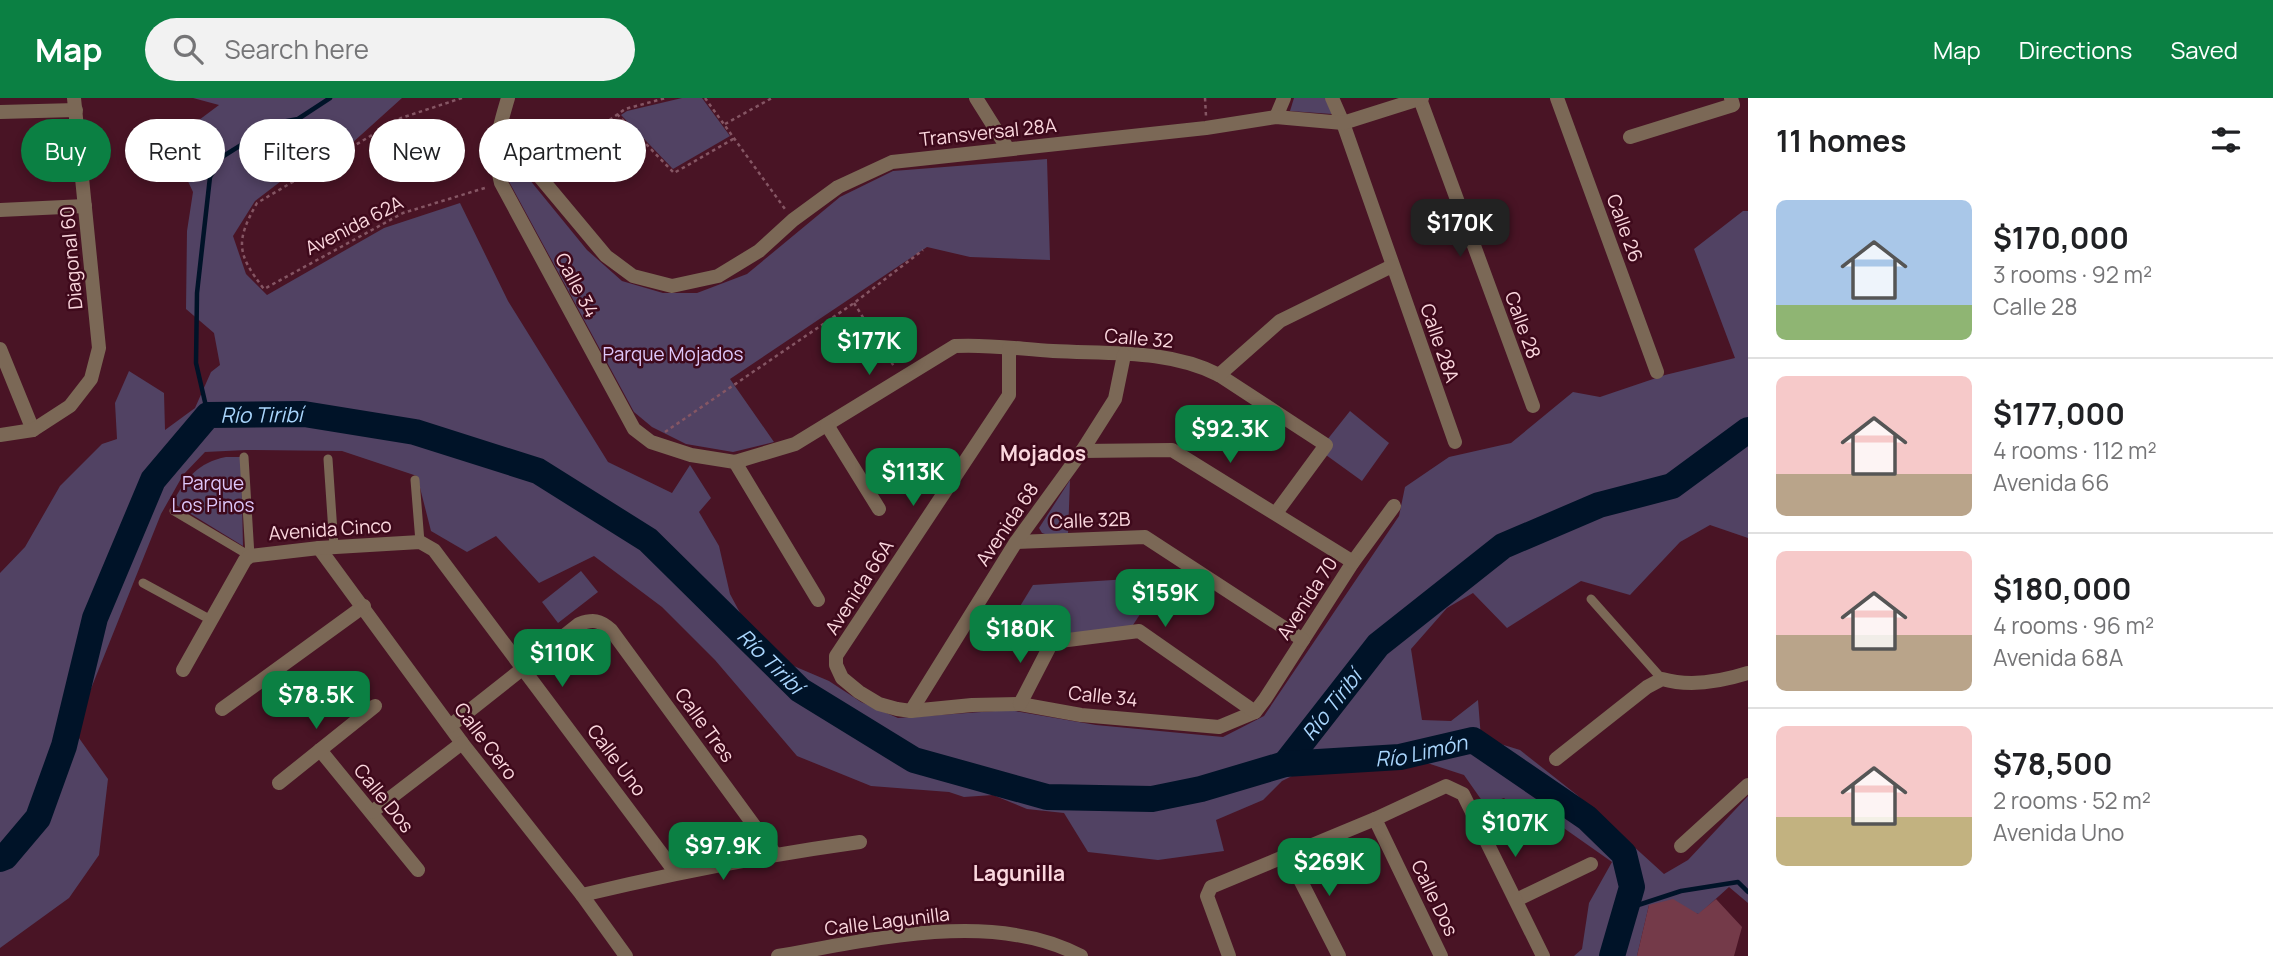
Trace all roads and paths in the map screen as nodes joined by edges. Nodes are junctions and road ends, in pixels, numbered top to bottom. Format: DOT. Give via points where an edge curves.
graph roads {
  1 [pos="462,98"];
  2 [pos="508,98"];
  3 [pos="666,98"];
  4 [pos="705,98"];
  5 [pos="772,98"];
  6 [pos="976,98"];
  7 [pos="1284,98"];
  8 [pos="1332,98"];
  9 [pos="1421,98"];
  10 [pos="1557,98"];
  11 [pos="1732,102"];
  12 [pos="75,104"];
  13 [pos="0,112"];
  14 [pos="617,114"];
  15 [pos="1276,117"];
  16 [pos="502,119"];
  17 [pos="1343,123"];
  18 [pos="725,124"];
  19 [pos="1630,137"];
  20 [pos="735,138"];
  21 [pos="1008,149"];
  22 [pos="545,182"];
  23 [pos="501,183"];
  24 [pos="548,186"];
  25 [pos="86,206"];
  26 [pos="0,210"];
  27 [pos="793,220"];
  28 [pos="923,250"];
  29 [pos="1392,266"];
  30 [pos="854,303"];
  31 [pos="1009,348"];
  32 [pos="0,349"];
  33 [pos="1124,355"];
  34 [pos="1657,372"];
  35 [pos="1219,375"];
  36 [pos="901,378"];
  37 [pos="1533,407"];
  38 [pos="827,425"];
  39 [pos="33,430"];
  40 [pos="0,435"];
  41 [pos="651,442"];
  42 [pos="1455,442"];
  43 [pos="1082,450"];
  44 [pos="244,457"];
  45 [pos="328,459"];
  46 [pos="735,462"];
  47 [pos="415,480"];
  48 [pos="1394,506"];
  49 [pos="879,509"];
  50 [pos="174,511"];
  51 [pos="1276,513"];
  52 [pos="420,542"];
  53 [pos="1016,542"];
  54 [pos="334,547"];
  55 [pos="319,548"];
  56 [pos="250,556"];
  57 [pos="1353,562"];
  58 [pos="143,583"];
  59 [pos="1591,599"];
  60 [pos="818,600"];
  61 [pos="364,606"];
  62 [pos="211,620"];
  63 [pos="1303,640"];
  64 [pos="836,665"];
  65 [pos="524,668"];
  66 [pos="183,670"];
  67 [pos="1748,673"];
  68 [pos="1662,679"];
  69 [pos="1020,704"];
  70 [pos="374,706"];
  71 [pos="222,709"];
  72 [pos="911,711"];
  73 [pos="1255,712"];
  74 [pos="450,726"];
  75 [pos="462,743"];
  76 [pos="320,750"];
  77 [pos="1556,759"];
  78 [pos="279,783"];
  79 [pos="1748,785"];
  80 [pos="372,812"];
  81 [pos="1375,819"];
  82 [pos="860,842"];
  83 [pos="1681,846"];
  84 [pos="775,854"];
  85 [pos="1288,856"];
  86 [pos="1591,863"];
  87 [pos="418,870"];
  88 [pos="676,873"];
  89 [pos="582,895"];
  90 [pos="1516,900"];
  91 [pos="626,956"];
  92 [pos="778,956"];
  93 [pos="1081,956"];
  94 [pos="1229,956"];
  95 [pos="1339,956"];
  96 [pos="1441,956"];
  97 [pos="1543,956"];
  1 -- 23 [label="path, Avenida 62A" via="401,118 257,204 244,226 241,250 248,269 264,289 403,213"];
  2 -- 16 [label="street, Calle 34"];
  3 -- 14 [label="path"];
  4 -- 18 [label="path"];
  5 -- 18 [label="path"];
  6 -- 21 [label="street"];
  7 -- 15 [label="street"];
  8 -- 17 [label="street, Calle 28A"];
  9 -- 17 [label="street"];
  9 -- 37 [label="street, Calle 28"];
  10 -- 34 [label="street, Calle 26"];
  11 -- 19 [label="street"];
  12 -- 13 [label="street"];
  12 -- 25 [label="street, Diagonal 60"];
  14 -- 20 [label="path" via="674,173"];
  14 -- 24 [label="path"];
  15 -- 17 [label="street, Transversal 28A"];
  15 -- 21 [label="street, Transversal 28A"];
  17 -- 29 [label="street, Calle 28A"];
  18 -- 20 [label="path"];
  20 -- 27 [label="path"];
  21 -- 27 [label="street, Transversal 28A" via="892,162 838,187"];
  22 -- 24 [label="street"];
  23 -- 41 [label="street, Calle 34" via="634,429"];
  24 -- 27 [label="street, Transversal 28A" via="606,256 633,276 672,286 718,276 759,251"];
  25 -- 26 [label="street"];
  25 -- 39 [label="street, Diagonal 60" via="99,348 90,379 70,406"];
  28 -- 30 [label="path"];
  29 -- 35 [label="street" via="1280,321"];
  29 -- 42 [label="street, Calle 28A"];
  30 -- 36 [label="path"];
  30 -- 41 [label="path"];
  31 -- 33 [label="street, Calle 32"];
  31 -- 36 [label="street, Calle 32" via="955,346"];
  31 -- 64 [label="street, Avenida 66A" via="1009,395 836,656"];
  32 -- 39 [label="street"];
  33 -- 35 [label="street, Calle 32" via="1162,357"];
  33 -- 43 [label="street, Avenida 68" via="1115,398"];
  35 -- 51 [label="street, Calle 32" via="1326,445"];
  36 -- 38 [label="street, Calle 32"];
  38 -- 46 [label="street, Calle 32" via="794,444"];
  38 -- 49 [label="street"];
  39 -- 40 [label="street"];
  41 -- 46 [label="street, Calle 34"];
  43 -- 51 [label="street" via="1172,450"];
  43 -- 53 [label="street, Avenida 68"];
  44 -- 56 [label="lane"];
  45 -- 54 [label="lane"];
  46 -- 60 [label="street"];
  47 -- 52 [label="lane"];
  48 -- 57 [label="street, Avenida 70"];
  50 -- 56 [label="lane"];
  51 -- 57 [label="street"];
  52 -- 54 [label="street, Avenida Cinco"];
  52 -- 65 [label="street, Calle Uno" via="435,550"];
  53 -- 63 [label="street, Calle 32B" via="1145,537"];
  53 -- 72 [label="street, Avenida 68"];
  54 -- 55 [label="street, Avenida Cinco"];
  55 -- 56 [label="street, Avenida Cinco"];
  55 -- 61 [label="street, Calle Cero"];
  56 -- 62 [label="street, Avenida Cinco"];
  57 -- 63 [label="street, Avenida 70"];
  58 -- 62 [label="lane"];
  59 -- 68 [label="lane"];
  61 -- 71 [label="street"];
  61 -- 74 [label="street, Calle Cero"];
  62 -- 66 [label="street, Avenida Cinco"];
  63 -- 73 [label="street, Avenida 70"];
  64 -- 72 [label="street, Calle 34" via="842,678 859,692 879,704"];
  65 -- 74 [label="street"];
  65 -- 84 [label="street, Calle Tres" via="579,624 601,621"];
  65 -- 88 [label="street, Calle Uno"];
  67 -- 68 [label="street" via="1699,683"];
  68 -- 77 [label="street"];
  69 -- 72 [label="street, Calle 34"];
  69 -- 73 [label="street, Calle 34" via="1081,715 1219,727"];
  69 -- 73 [label="street" via="1052,642 1139,631"];
  70 -- 76 [label="street"];
  74 -- 75 [label="street, Calle Cero"];
  75 -- 80 [label="street"];
  75 -- 89 [label="street, Calle Cero"];
  76 -- 78 [label="street"];
  76 -- 80 [label="street, Calle Dos"];
  79 -- 83 [label="street"];
  80 -- 87 [label="street, Calle Dos"];
  81 -- 85 [label="street"];
  81 -- 90 [label="street" via="1446,786 1454,788 1463,794"];
  81 -- 96 [label="street, Calle Dos"];
  82 -- 84 [label="street"];
  84 -- 88 [label="street"];
  85 -- 94 [label="street" via="1211,887 1207,896"];
  85 -- 95 [label="street"];
  86 -- 90 [label="street"];
  88 -- 89 [label="street"];
  89 -- 91 [label="street, Calle Cero"];
  90 -- 97 [label="street"];
  92 -- 93 [label="street, Calle Lagunilla" via="903,934 960,931 1027,936"];
}
